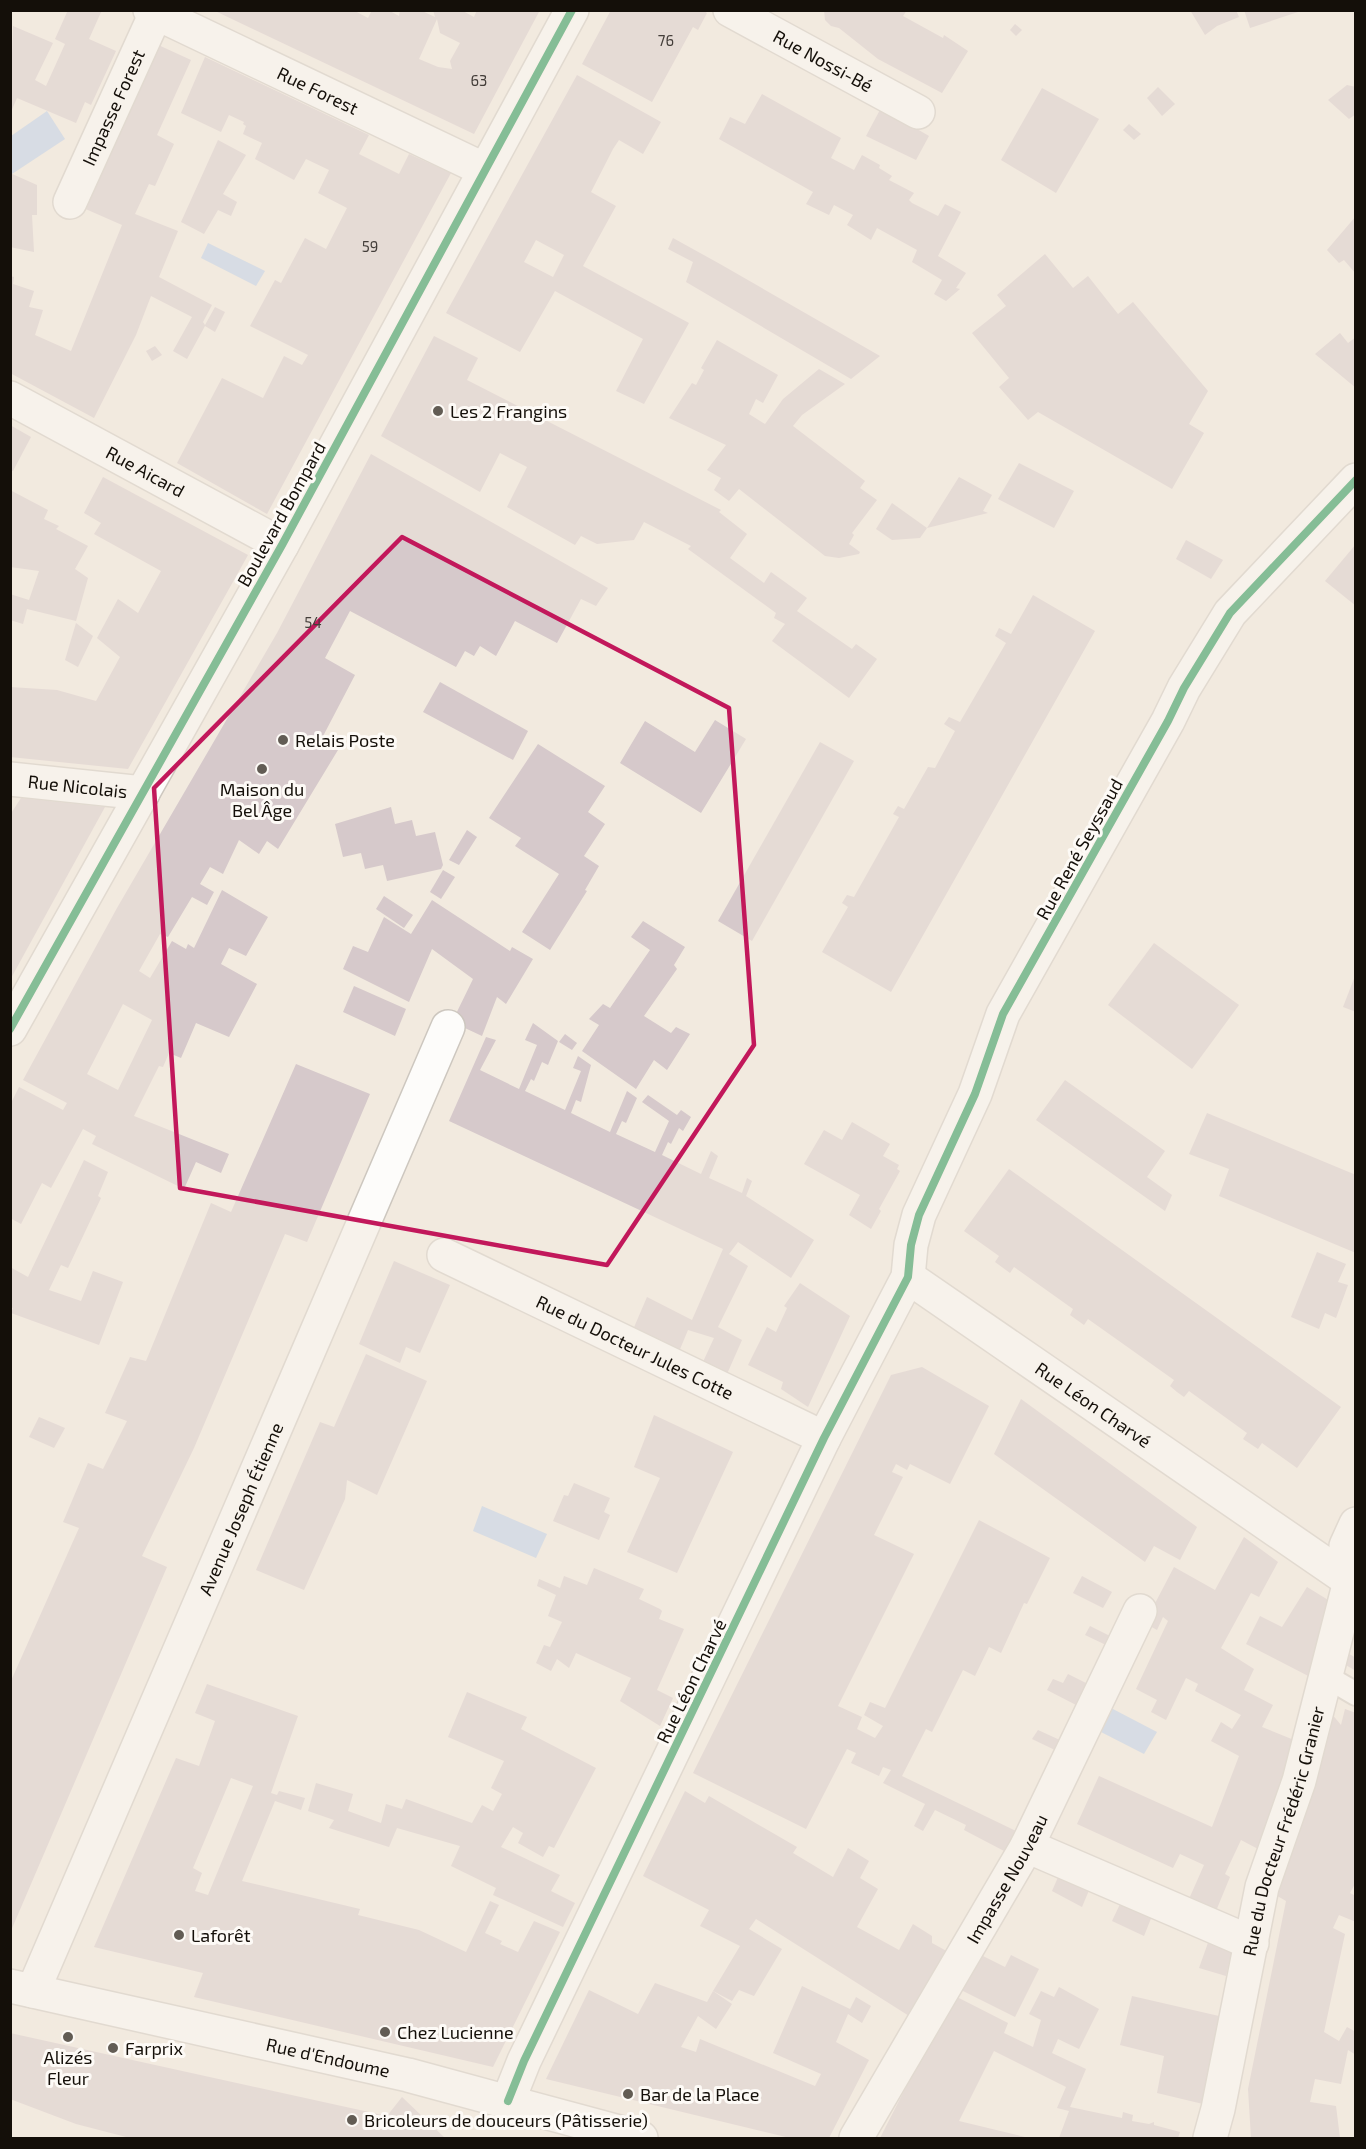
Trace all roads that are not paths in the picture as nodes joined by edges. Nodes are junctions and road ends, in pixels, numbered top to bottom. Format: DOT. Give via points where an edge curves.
graph roads {
  1 [pos="572,10"];
  2 [pos="730,10"];
  3 [pos="153,12"];
  4 [pos="918,112"];
  5 [pos="485,170"];
  6 [pos="70,202"];
  7 [pos="10,398"];
  8 [pos="1356,480"];
  9 [pos="282,545"];
  10 [pos="10,779"];
  11 [pos="143,793"];
  12 [pos="448,1027"];
  13 [pos="10,1029"];
  14 [pos="444,1255"];
  15 [pos="908,1278"];
  16 [pos="824,1438"];
  17 [pos="1356,1524"];
  18 [pos="1350,1581"];
  19 [pos="1140,1611"];
  20 [pos="1327,1677"];
  21 [pos="1356,1694"];
  22 [pos="1027,1846"];
  23 [pos="1252,1943"];
  24 [pos="22,1989"];
  25 [pos="508,2101"];
  26 [pos="639,2138"];
  27 [pos="856,2139"];
  28 [pos="1209,2139"];
  1 -- 5 [label="street, Boulevard Bompard"];
  2 -- 4 [label="street, Rue Nossi-Bé"];
  3 -- 5 [label="street, Rue Forest"];
  3 -- 6 [label="street, Impasse Forest"];
  5 -- 9 [label="street, Boulevard Bompard"];
  7 -- 9 [label="street, Rue Aicard"];
  8 -- 15 [label="street, Rue René Seyssaud" via="1230,613 1184,688 1003,1014 975,1094 919,1215"];
  9 -- 11 [label="street, Boulevard Bompard"];
  10 -- 11 [label="street, Rue Nicolais"];
  11 -- 13 [label="street, Boulevard Bompard"];
  12 -- 24 [label="street, Avenue Joseph Étienne"];
  14 -- 16 [label="street, Rue du Docteur Jules Cotte"];
  15 -- 16 [label="street, Rue Léon Charvé"];
  15 -- 18 [label="street, Rue Léon Charvé"];
  16 -- 25 [label="street, Rue Léon Charvé"];
  17 -- 18 [label="street, Rue du Docteur Frédéric Granier" via="1346,1546"];
  18 -- 20 [label="street, Rue du Docteur Frédéric Granier"];
  19 -- 22 [label="street, Impasse Nouveau"];
  20 -- 21 [label="lane"];
  20 -- 23 [label="street, Rue du Docteur Frédéric Granier" via="1299,1781 1262,1887"];
  22 -- 23 [label="street"];
  22 -- 27 [label="street, Impasse Nouveau"];
  23 -- 28 [label="street, Rue du Docteur Frédéric Granier"];
  24 -- 25 [label="street, Rue d'Endoume"];
  25 -- 26 [label="street, Rue d'Endoume"];
}
